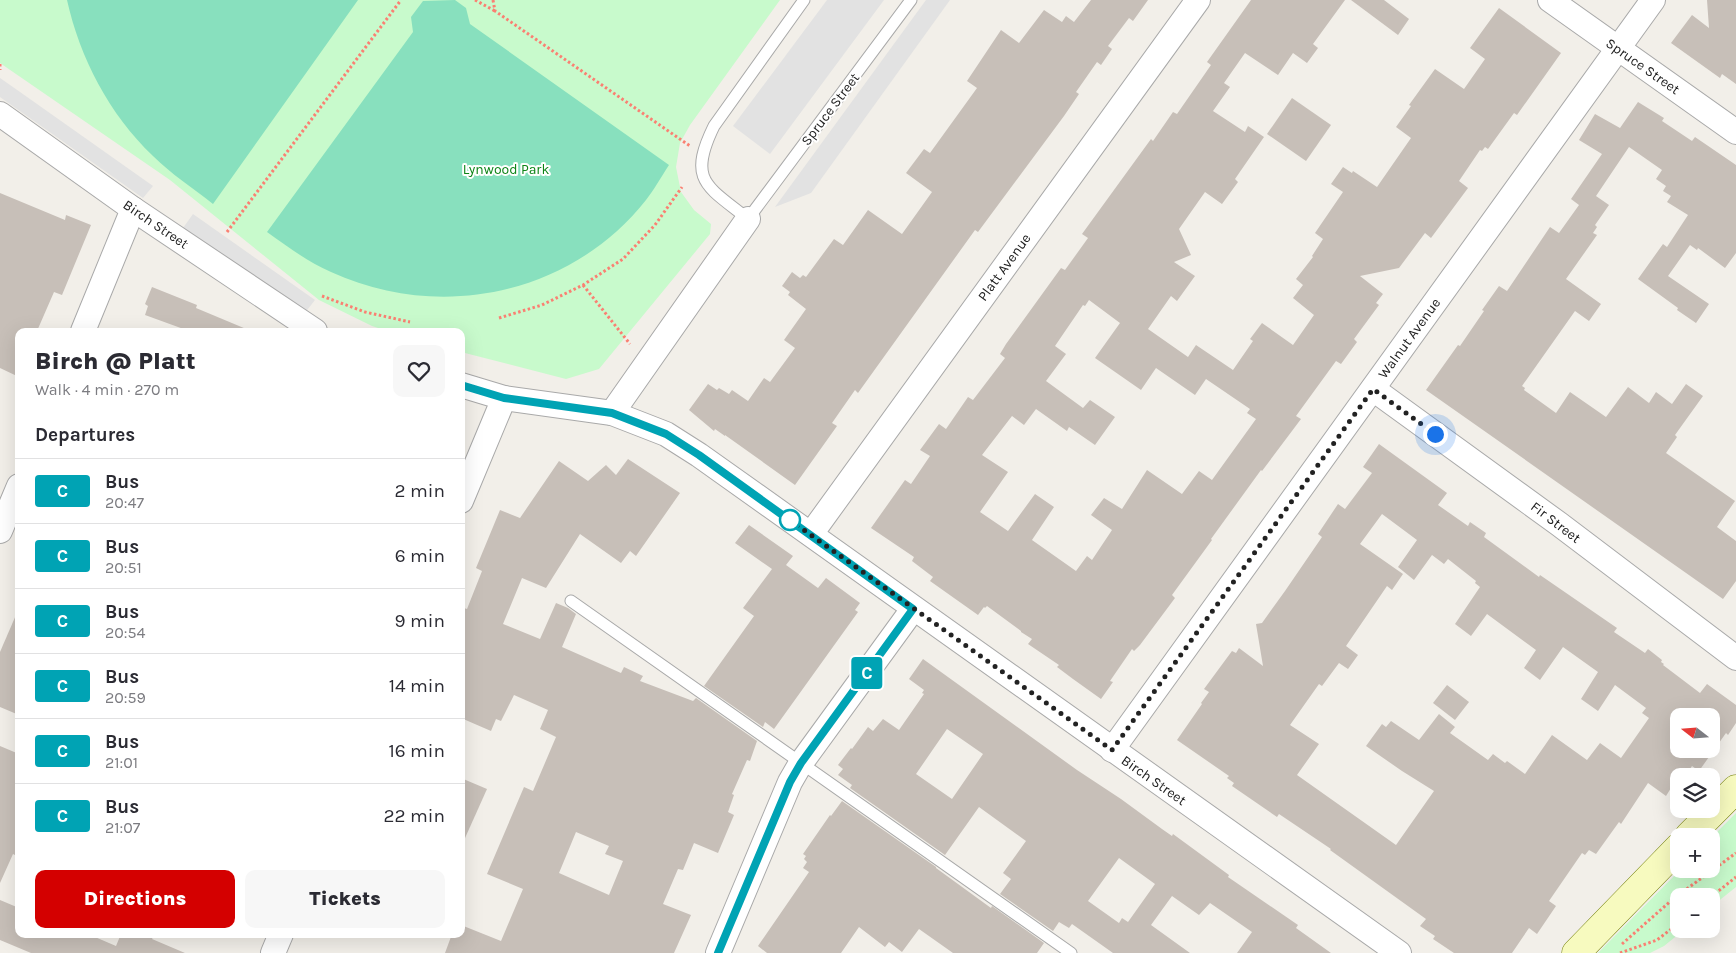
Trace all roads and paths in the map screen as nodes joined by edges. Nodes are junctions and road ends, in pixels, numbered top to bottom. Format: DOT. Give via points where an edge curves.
graph roads {
  1 [pos="400,0"];
  2 [pos="475,0"];
  3 [pos="493,0"];
  4 [pos="804,0"];
  5 [pos="911,0"];
  6 [pos="1198,0"];
  7 [pos="1550,0"];
  8 [pos="1653,0"];
  9 [pos="495,11"];
  10 [pos="1618,48"];
  11 [pos="0,64"];
  12 [pos="0,70"];
  13 [pos="0,114"];
  14 [pos="1736,132"];
  15 [pos="703,155"];
  16 [pos="682,187"];
  17 [pos="133,209"];
  18 [pos="748,219"];
  19 [pos="227,232"];
  20 [pos="583,285"];
  21 [pos="322,296"];
  22 [pos="499,318"];
  23 [pos="410,322"];
  24 [pos="84,328"];
  25 [pos="311,328"];
  26 [pos="630,344"];
  27 [pos="465,386"];
  28 [pos="1373,389"];
  29 [pos="504,398"];
  30 [pos="612,413"];
  31 [pos="465,491"];
  32 [pos="15,495"];
  33 [pos="0,531"];
  34 [pos="811,534"];
  35 [pos="571,601"];
  36 [pos="913,609"];
  37 [pos="1736,658"];
  38 [pos="1112,750"];
  39 [pos="801,763"];
  40 [pos="1736,789"];
  41 [pos="1697,828"];
  42 [pos="1736,852"];
  43 [pos="1670,855"];
  44 [pos="1736,877"];
  45 [pos="1720,890"];
  46 [pos="1670,930"];
  47 [pos="279,938"];
  48 [pos="1619,947"];
  49 [pos="273,953"];
  50 [pos="718,953"];
  51 [pos="1071,953"];
  52 [pos="1399,953"];
  53 [pos="1576,953"];
  54 [pos="1620,953"];
  1 -- 19 [label="path"];
  2 -- 9 [label="path"];
  3 -- 9 [label="path"];
  4 -- 15 [label="lane" via="714,126"];
  5 -- 18 [label="lane, Spruce Street"];
  6 -- 34 [label="street, Platt Avenue"];
  7 -- 10 [label="street, Spruce Street"];
  8 -- 10 [label="street, Walnut Avenue"];
  9 -- 15 [label="path"];
  10 -- 14 [label="street, Spruce Street"];
  10 -- 28 [label="street, Walnut Avenue"];
  11 -- 12 [label="path"];
  13 -- 17 [label="street, Birch Street"];
  15 -- 18 [label="lane" via="700,165 704,180"];
  16 -- 20 [label="path" via="655,225 623,259"];
  17 -- 24 [label="street"];
  17 -- 25 [label="street, Birch Street"];
  18 -- 30 [label="street, Spruce Street"];
  20 -- 22 [label="path" via="542,305"];
  20 -- 26 [label="path"];
  21 -- 23 [label="path" via="365,312"];
  27 -- 29 [label="street, Birch Street"];
  28 -- 37 [label="street, Fir Street"];
  28 -- 38 [label="street, Walnut Avenue"];
  29 -- 30 [label="street, Birch Street"];
  29 -- 31 [label="street"];
  30 -- 34 [label="street, Birch Street" via="666,434"];
  32 -- 33 [label="street"];
  34 -- 36 [label="street, Birch Street"];
  35 -- 39 [label="lane"];
  36 -- 38 [label="street, Birch Street"];
  36 -- 39 [label="street"];
  38 -- 52 [label="street, Birch Street"];
  39 -- 50 [label="street"];
  39 -- 51 [label="lane"];
  40 -- 41 [label="street"];
  42 -- 48 [label="path" via="1673,899"];
  43 -- 53 [label="street"];
  44 -- 45 [label="path"];
  46 -- 54 [label="path" via="1657,940"];
  47 -- 49 [label="street"];
}
